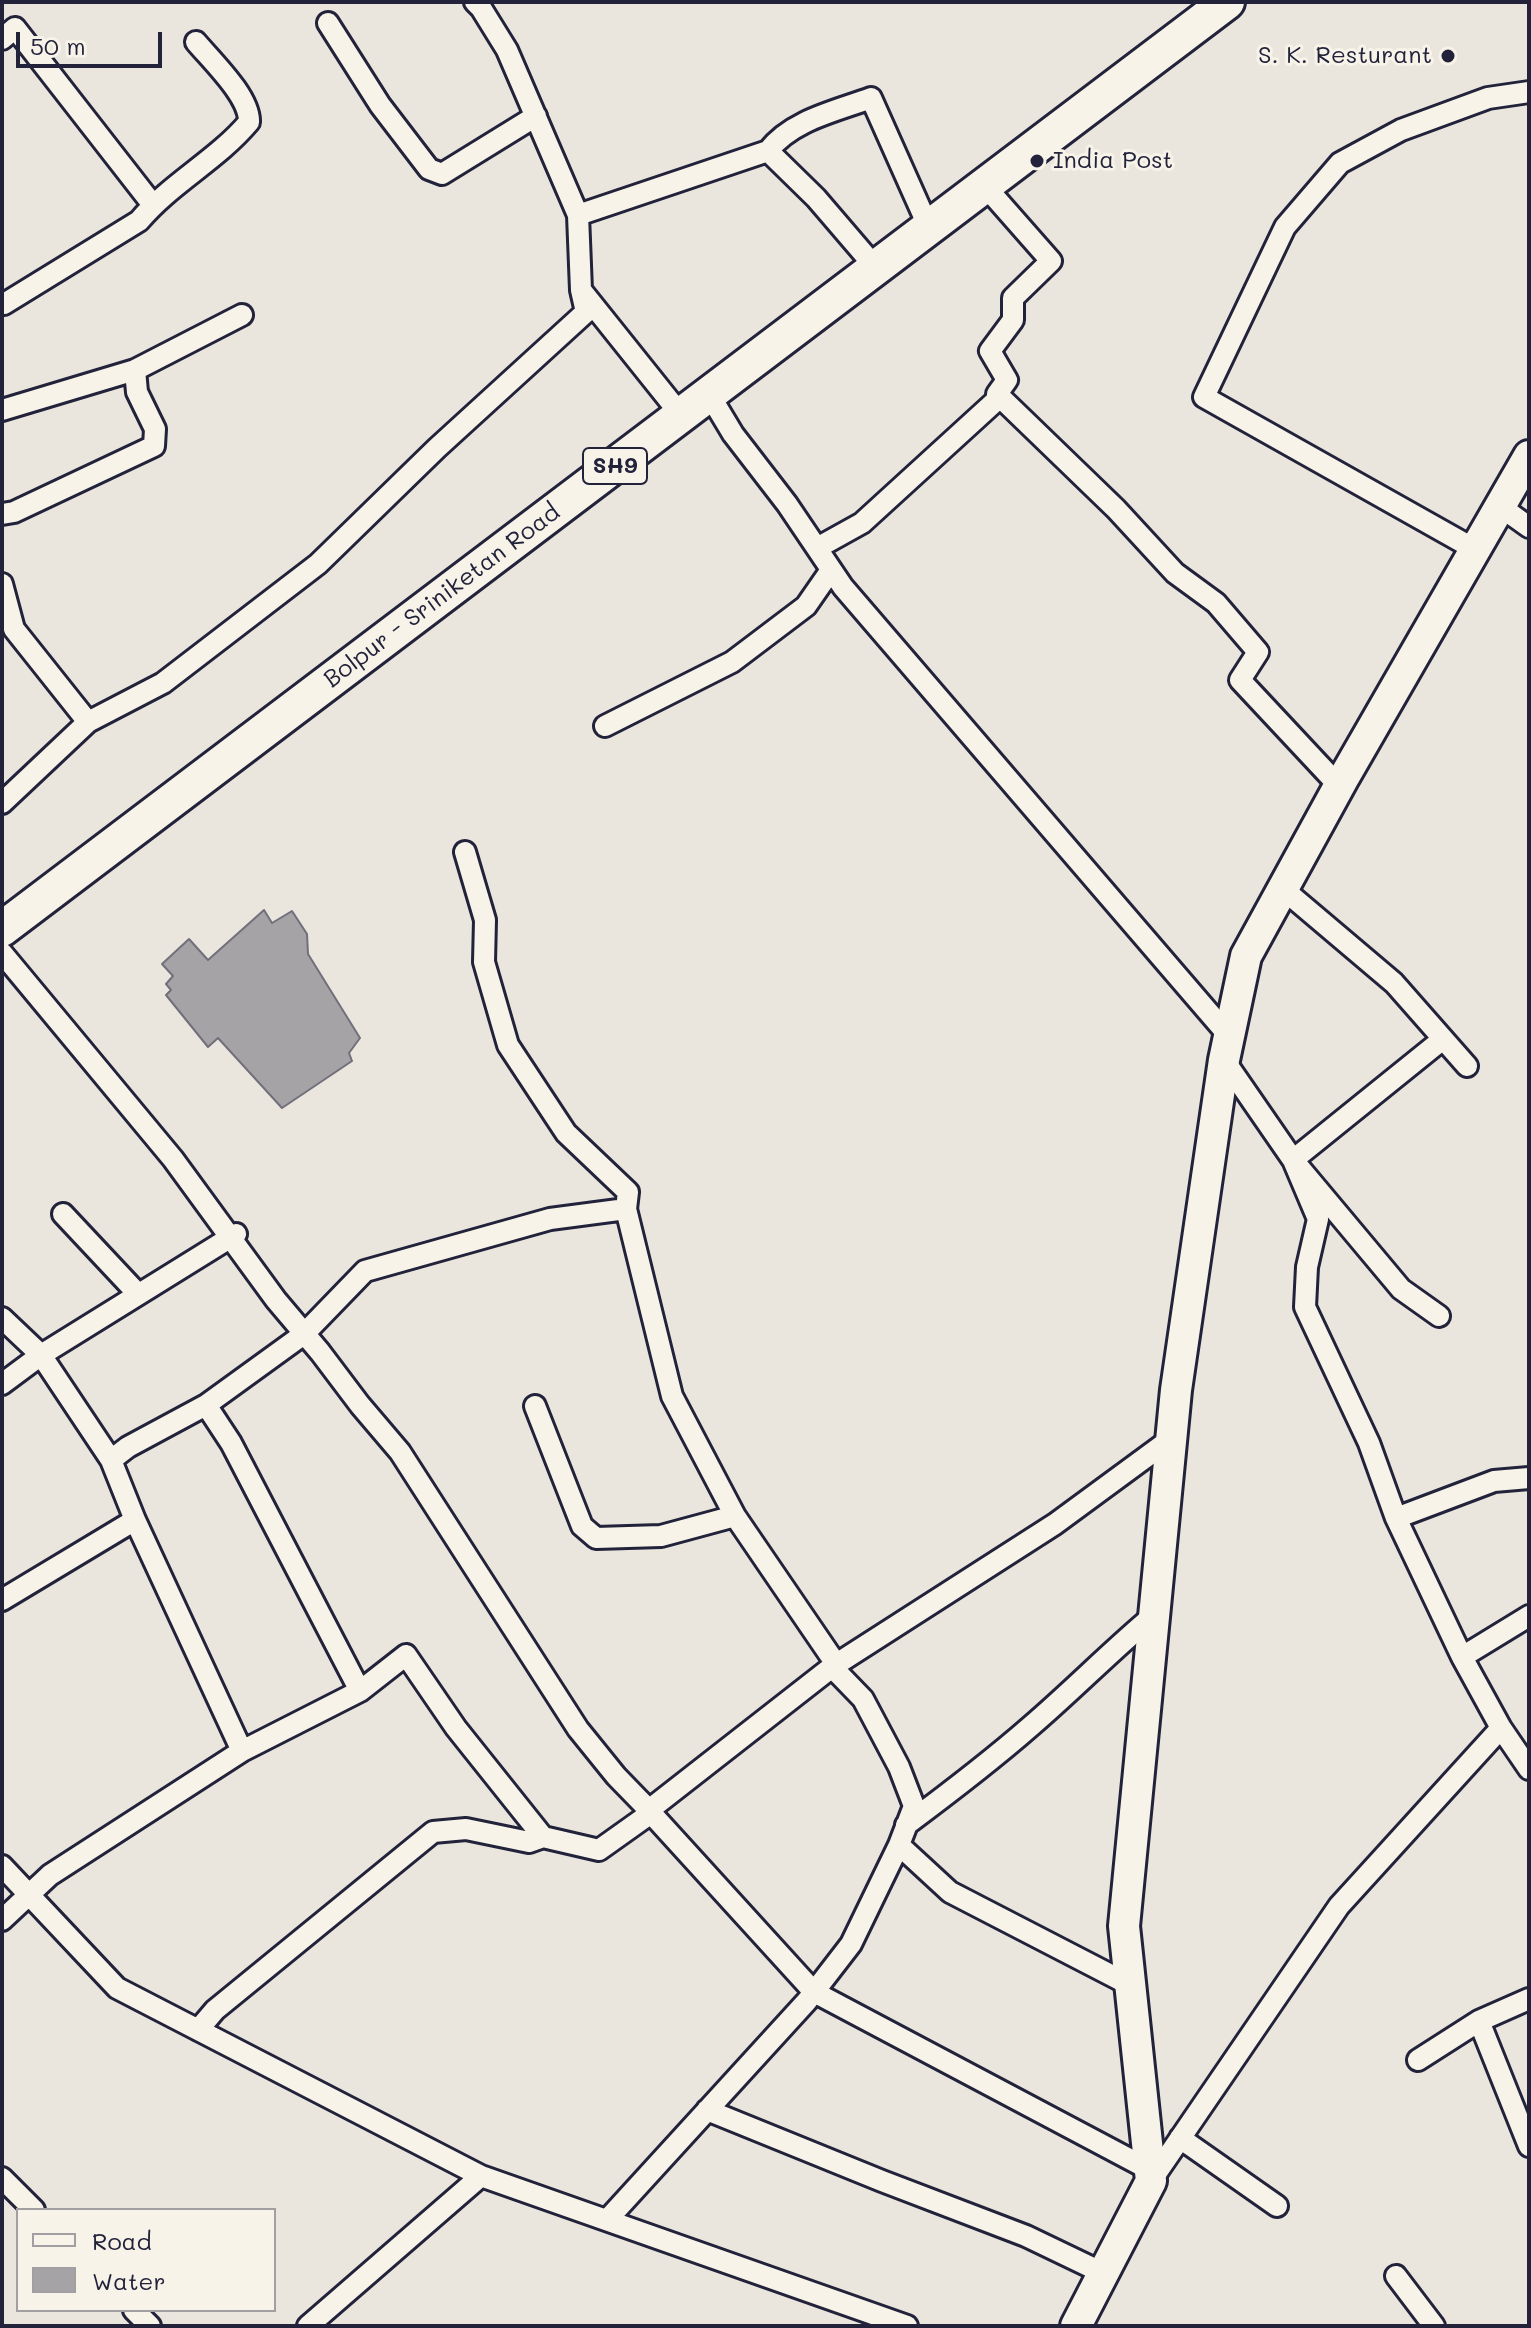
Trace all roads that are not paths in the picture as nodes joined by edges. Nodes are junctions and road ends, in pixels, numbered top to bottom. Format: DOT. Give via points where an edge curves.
graph roads {
  1 [pos="475,2"];
  2 [pos="1227,2"];
  3 [pos="328,23"];
  4 [pos="2,39"];
  5 [pos="196,42"];
  6 [pos="1529,92"];
  7 [pos="536,116"];
  8 [pos="768,151"];
  9 [pos="985,186"];
  10 [pos="153,205"];
  11 [pos="578,215"];
  12 [pos="929,228"];
  13 [pos="876,268"];
  14 [pos="581,290"];
  15 [pos="4,304"];
  16 [pos="242,315"];
  17 [pos="135,370"];
  18 [pos="709,394"];
  19 [pos="1000,397"];
  20 [pos="2,410"];
  21 [pos="681,415"];
  22 [pos="1529,456"];
  23 [pos="1501,507"];
  24 [pos="2,514"];
  25 [pos="1529,527"];
  26 [pos="817,548"];
  27 [pos="1476,550"];
  28 [pos="831,570"];
  29 [pos="2,584"];
  30 [pos="88,722"];
  31 [pos="605,726"];
  32 [pos="1340,787"];
  33 [pos="2,803"];
  34 [pos="465,852"];
  35 [pos="1283,889"];
  36 [pos="2,929"];
  37 [pos="2,953"];
  38 [pos="1443,1039"];
  39 [pos="1226,1048"];
  40 [pos="1467,1066"];
  41 [pos="1293,1160"];
  42 [pos="626,1209"];
  43 [pos="63,1214"];
  44 [pos="233,1236"];
  45 [pos="138,1294"];
  46 [pos="1439,1316"];
  47 [pos="2,1318"];
  48 [pos="304,1334"];
  49 [pos="41,1355"];
  50 [pos="2,1384"];
  51 [pos="206,1405"];
  52 [pos="535,1406"];
  53 [pos="1172,1438"];
  54 [pos="111,1460"];
  55 [pos="1529,1478"];
  56 [pos="735,1516"];
  57 [pos="1396,1518"];
  58 [pos="135,1520"];
  59 [pos="2,1600"];
  60 [pos="1154,1615"];
  61 [pos="1529,1616"];
  62 [pos="1462,1657"];
  63 [pos="834,1666"];
  64 [pos="360,1691"];
  65 [pos="1501,1728"];
  66 [pos="242,1751"];
  67 [pos="1529,1769"];
  68 [pos="906,1825"];
  69 [pos="543,1837"];
  70 [pos="899,1845"];
  71 [pos="2,1866"];
  72 [pos="29,1893"];
  73 [pos="2,1920"];
  74 [pos="1130,1985"];
  75 [pos="814,1992"];
  76 [pos="1529,1999"];
  77 [pos="1479,2021"];
  78 [pos="198,2030"];
  79 [pos="1418,2060"];
  80 [pos="707,2110"];
  81 [pos="1180,2138"];
  82 [pos="1529,2146"];
  83 [pos="481,2176"];
  84 [pos="1150,2176"];
  85 [pos="2,2178"];
  86 [pos="1277,2206"];
  87 [pos="32,2208"];
  88 [pos="607,2220"];
  89 [pos="1103,2273"];
  90 [pos="1396,2276"];
  91 [pos="308,2326"];
  92 [pos="907,2326"];
  93 [pos="1076,2326"];
  94 [pos="1434,2326"];
  1 -- 7 [label="street" via="507,50"];
  2 -- 9 [label="main road, Bolpur - Sriniketan Road / SH9"];
  3 -- 7 [label="street" via="429,169 442,174"];
  4 -- 10 [label="street" via="15,28"];
  5 -- 10 [label="street" via="242,98 249,122"];
  6 -- 27 [label="street" via="1488,98 1401,130 1340,163 1285,227 1204,397"];
  7 -- 11 [label="street"];
  8 -- 11 [label="street"];
  8 -- 12 [label="street" via="806,121 871,98"];
  8 -- 13 [label="street"];
  9 -- 12 [label="main road, Bolpur - Sriniketan Road / SH9"];
  9 -- 19 [label="street" via="1051,261 1013,298 1013,320 990,351 1007,380"];
  10 -- 15 [label="street" via="139,221"];
  11 -- 14 [label="street"];
  12 -- 13 [label="main road, Bolpur - Sriniketan Road / SH9"];
  13 -- 18 [label="main road, Bolpur - Sriniketan Road / SH9"];
  14 -- 21 [label="street"];
  14 -- 30 [label="street" via="586,312 318,564 163,683"];
  16 -- 17 [label="street"];
  17 -- 20 [label="street"];
  17 -- 24 [label="street" via="137,392 155,429 154,446"];
  18 -- 21 [label="main road, Bolpur - Sriniketan Road / SH9"];
  18 -- 26 [label="street"];
  19 -- 26 [label="street" via="862,523"];
  19 -- 32 [label="street" via="1175,573 1216,603 1258,652 1240,680"];
  21 -- 36 [label="main road, Bolpur - Sriniketan Road / SH9"];
  22 -- 23 [label="street"];
  23 -- 25 [label="street"];
  23 -- 27 [label="street"];
  26 -- 28 [label="street"];
  27 -- 32 [label="street"];
  28 -- 31 [label="street" via="806,606 732,662"];
  28 -- 39 [label="street"];
  29 -- 30 [label="street" via="14,629"];
  30 -- 33 [label="street"];
  32 -- 35 [label="street"];
  34 -- 42 [label="street" via="485,920 484,962 508,1045 566,1133 628,1192"];
  35 -- 38 [label="street" via="1394,983"];
  35 -- 39 [label="street" via="1246,956"];
  37 -- 44 [label="street"];
  38 -- 40 [label="street"];
  38 -- 41 [label="street"];
  39 -- 41 [label="street"];
  39 -- 53 [label="street"];
  41 -- 46 [label="street" via="1401,1289"];
  41 -- 57 [label="street" via="1318,1219 1305,1307 1369,1443"];
  42 -- 48 [label="street" via="550,1219 365,1271"];
  42 -- 56 [label="street" via="672,1396"];
  43 -- 45 [label="street"];
  44 -- 45 [label="street"];
  44 -- 48 [label="street"];
  45 -- 49 [label="street"];
  47 -- 49 [label="street"];
  48 -- 51 [label="street"];
  48 -- 63 [label="street" via="400,1452 578,1729 649,1810"];
  49 -- 50 [label="street"];
  49 -- 54 [label="street"];
  51 -- 54 [label="street"];
  51 -- 64 [label="street"];
  52 -- 56 [label="street" via="582,1526 596,1538 661,1536"];
  53 -- 60 [label="street"];
  53 -- 63 [label="street" via="1055,1524"];
  54 -- 58 [label="street"];
  55 -- 57 [label="street" via="1494,1481"];
  56 -- 63 [label="street"];
  57 -- 62 [label="street"];
  58 -- 59 [label="street"];
  58 -- 66 [label="street"];
  60 -- 68 [label="street" via="1034,1724"];
  60 -- 74 [label="street" via="1124,1926"];
  61 -- 62 [label="street"];
  62 -- 65 [label="street"];
  63 -- 68 [label="street" via="863,1699 899,1767 914,1806"];
  64 -- 66 [label="street"];
  64 -- 69 [label="street" via="406,1655"];
  65 -- 67 [label="street"];
  65 -- 81 [label="street" via="1339,1906"];
  66 -- 72 [label="street"];
  68 -- 70 [label="street"];
  69 -- 75 [label="street" via="599,1850 651,1813"];
  69 -- 78 [label="street" via="529,1842 466,1829 433,1832 215,2010"];
  70 -- 74 [label="street" via="950,1892"];
  70 -- 75 [label="street" via="851,1944"];
  71 -- 72 [label="street"];
  72 -- 73 [label="street"];
  72 -- 78 [label="street" via="117,1988"];
  74 -- 84 [label="street"];
  75 -- 80 [label="street"];
  75 -- 84 [label="street"];
  76 -- 77 [label="street"];
  77 -- 79 [label="street"];
  77 -- 82 [label="street"];
  78 -- 83 [label="street"];
  80 -- 88 [label="street"];
  80 -- 89 [label="street" via="1026,2236"];
  81 -- 84 [label="street"];
  81 -- 86 [label="street"];
  83 -- 88 [label="street"];
  83 -- 91 [label="street"];
  84 -- 89 [label="street"];
  85 -- 87 [label="street"];
  88 -- 92 [label="street"];
  89 -- 93 [label="street"];
  90 -- 94 [label="street"];
}
